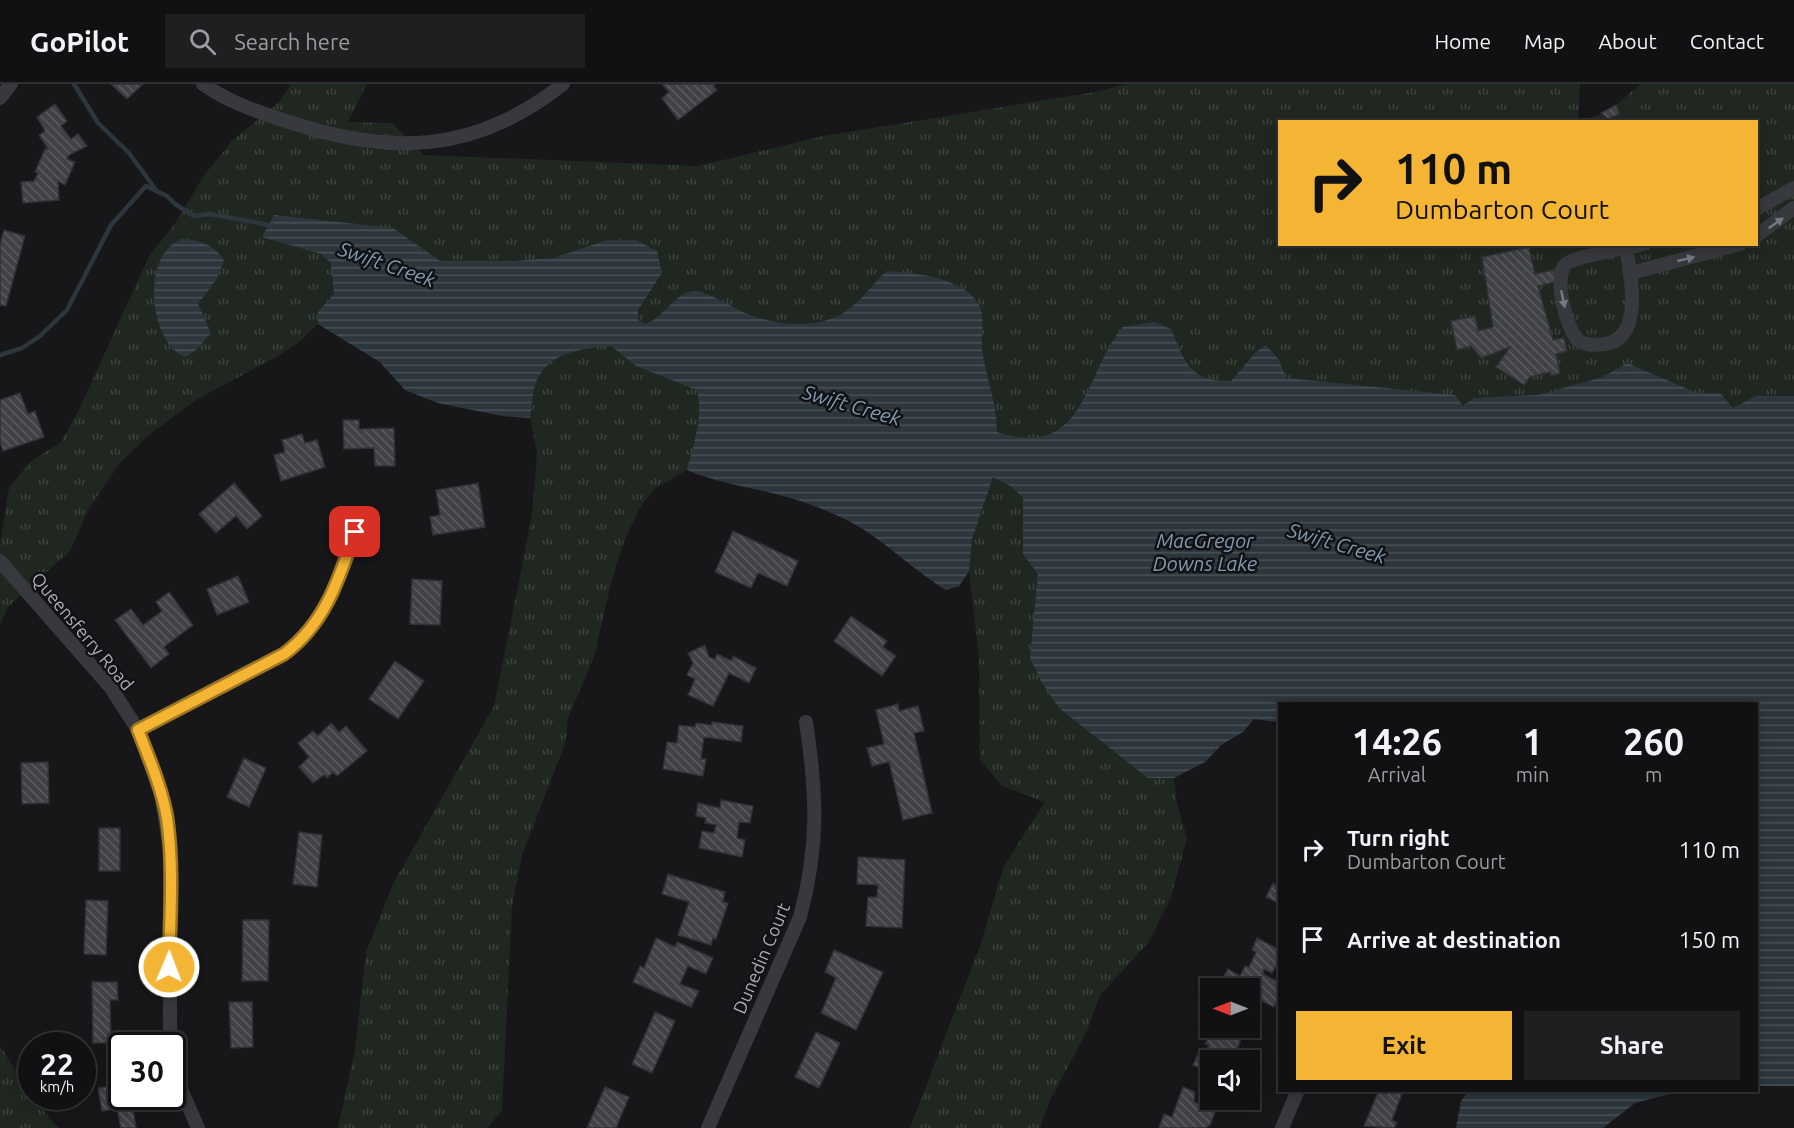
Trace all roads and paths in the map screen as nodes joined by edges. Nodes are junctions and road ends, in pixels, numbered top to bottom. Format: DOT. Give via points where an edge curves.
graph roads {
  1 [pos="11,84"];
  2 [pos="203,84"];
  3 [pos="563,84"];
  4 [pos="0,98"];
  5 [pos="1794,188"];
  6 [pos="1758,208"];
  7 [pos="1794,208"];
  8 [pos="1758,235"];
  9 [pos="1636,246"];
  10 [pos="1732,246"];
  11 [pos="1626,248"];
  12 [pos="1631,273"];
  13 [pos="355,532"];
  14 [pos="0,561"];
  15 [pos="806,722"];
  16 [pos="138,730"];
  17 [pos="170,1032"];
  18 [pos="1297,1092"];
  19 [pos="186,1101"];
  20 [pos="198,1128"];
  21 [pos="708,1128"];
  22 [pos="1282,1128"];
  1 -- 4 [label="street"];
  2 -- 3 [label="street" via="227,99 295,124 360,141 400,144 443,142 478,133 527,110"];
  5 -- 6 [label="street"];
  8 -- 7 [label="street, one-way"];
  9 -- 11 [label="street"];
  12 -- 10 [label="street, one-way"];
  11 -- 12 [label="street"];
  11 -- 12 [label="street, one-way" via="1572,260 1563,266 1559,277 1568,321 1577,339 1597,345 1621,338 1629,323"];
  13 -- 16 [label="street" via="334,592 297,644"];
  14 -- 16 [label="street, Queensferry Road" via="111,688"];
  15 -- 21 [label="street, Dunedin Court" via="816,802 808,888 800,917"];
  16 -- 17 [label="street, Queensferry Road" via="167,817 171,880"];
  18 -- 22 [label="street"];
  19 -- 20 [label="street"];
}
